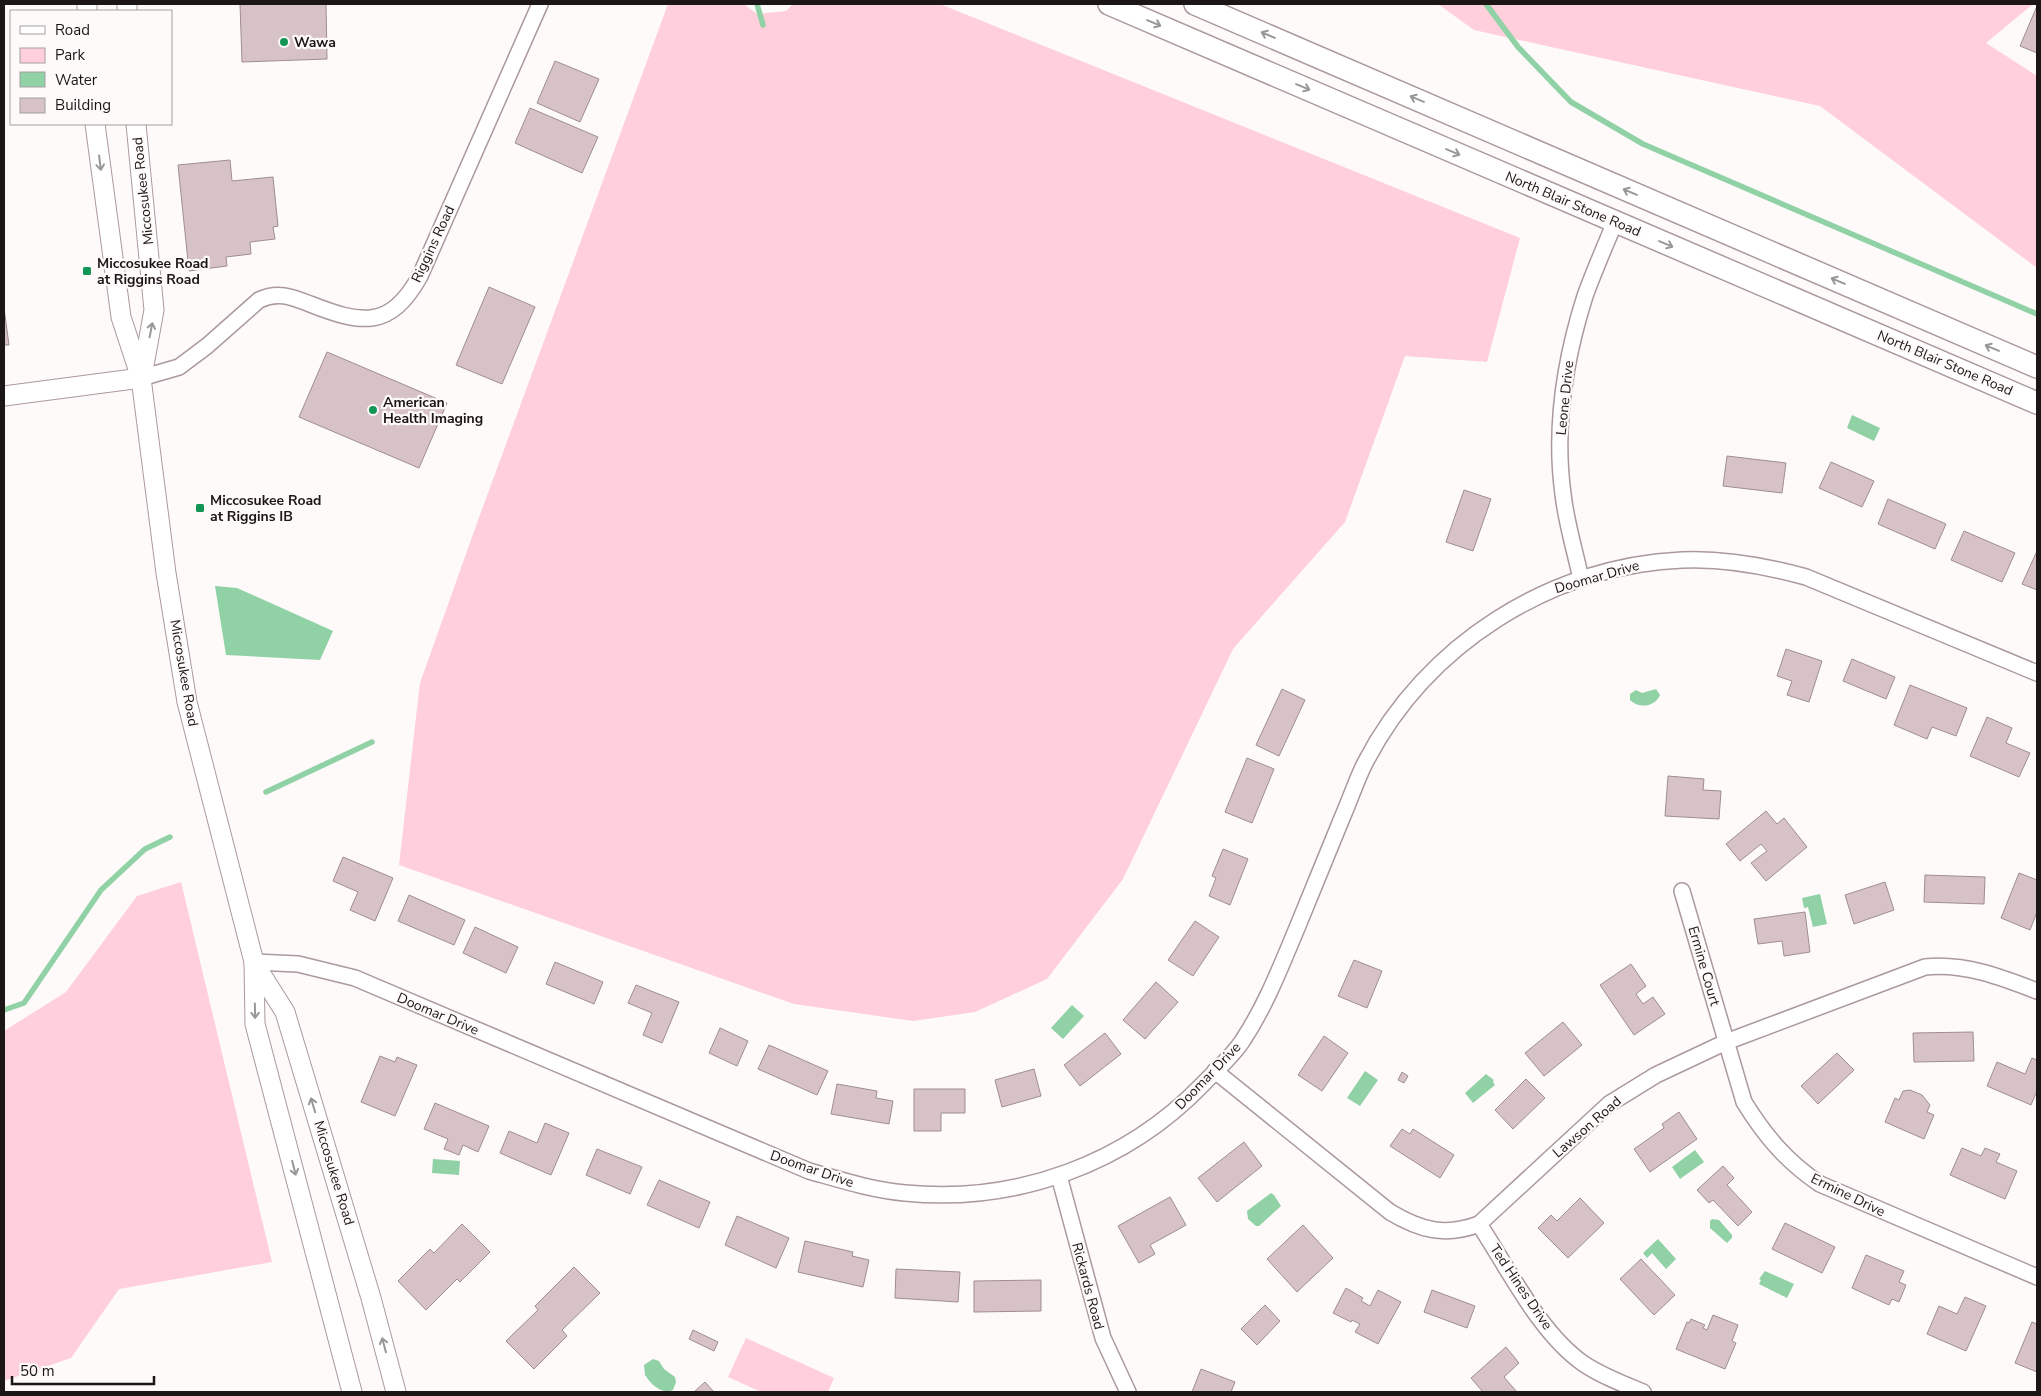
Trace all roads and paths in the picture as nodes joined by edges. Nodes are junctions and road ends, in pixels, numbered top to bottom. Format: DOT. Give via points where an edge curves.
graph roads {
  1 [pos="540,4"];
  2 [pos="1109,4"];
  3 [pos="1195,4"];
  4 [pos="96,125"];
  5 [pos="136,125"];
  6 [pos="1675,211"];
  7 [pos="1615,222"];
  8 [pos="2037,367"];
  9 [pos="141,378"];
  10 [pos="4,396"];
  11 [pos="2037,403"];
  12 [pos="1581,579"];
  13 [pos="2037,673"];
  14 [pos="1682,891"];
  15 [pos="254,962"];
  16 [pos="2037,991"];
  17 [pos="1726,1042"];
  18 [pos="1215,1071"];
  19 [pos="1059,1176"];
  20 [pos="1479,1224"];
  21 [pos="2037,1277"];
  22 [pos="352,1392"];
  23 [pos="396,1392"];
  24 [pos="1128,1392"];
  25 [pos="1643,1392"];
  1 -- 9 [label="street, Riggins Road" via="420,276 401,304 386,314 356,319 290,296 268,296 179,367"];
  2 -- 7 [label="main road, North Blair Stone Road, one-way"];
  6 -- 3 [label="main road, one-way"];
  4 -- 9 [label="street, Miccosukee Road, one-way" via="121,317"];
  9 -- 5 [label="street, Miccosukee Road, one-way" via="154,310"];
  6 -- 7 [label="main road" via="1641,213"];
  8 -- 6 [label="main road, one-way"];
  7 -- 11 [label="main road, North Blair Stone Road, one-way"];
  7 -- 12 [label="street, Leone Drive" via="1575,329 1562,412 1560,458 1563,495"];
  9 -- 10 [label="street, Riggins Road"];
  9 -- 15 [label="street, Miccosukee Road" via="187,702"];
  12 -- 13 [label="street, Doomar Drive" via="1628,566 1686,560 1775,568 1846,592"];
  12 -- 18 [label="street, Doomar Drive" via="1528,600 1471,636 1409,696 1385,728 1364,766 1271,991 1241,1044"];
  14 -- 17 [label="street, Ermine Court"];
  15 -- 19 [label="street, Doomar Drive" via="298,964 355,978 809,1171 860,1186 906,1193 963,1195 1022,1187"];
  15 -- 22 [label="street, Miccosukee Road, one-way" via="255,1024"];
  23 -- 15 [label="street, Miccosukee Road, one-way" via="285,1012"];
  16 -- 17 [label="street, Lawson Road" via="1971,969 1944,965 1925,967"];
  17 -- 20 [label="street, Lawson Road" via="1656,1075 1609,1104"];
  17 -- 21 [label="street, Ermine Drive" via="1744,1102 1774,1145 1800,1170 1820,1184 1859,1202"];
  18 -- 19 [label="street, Doomar Drive" via="1185,1103 1140,1137 1100,1160"];
  18 -- 20 [label="street, Lawson Road" via="1390,1212 1411,1225 1451,1231"];
  19 -- 24 [label="street, Rickards Road" via="1103,1338"];
  20 -- 25 [label="street, Ted Hines Drive" via="1541,1320 1566,1349 1584,1364"];
}
